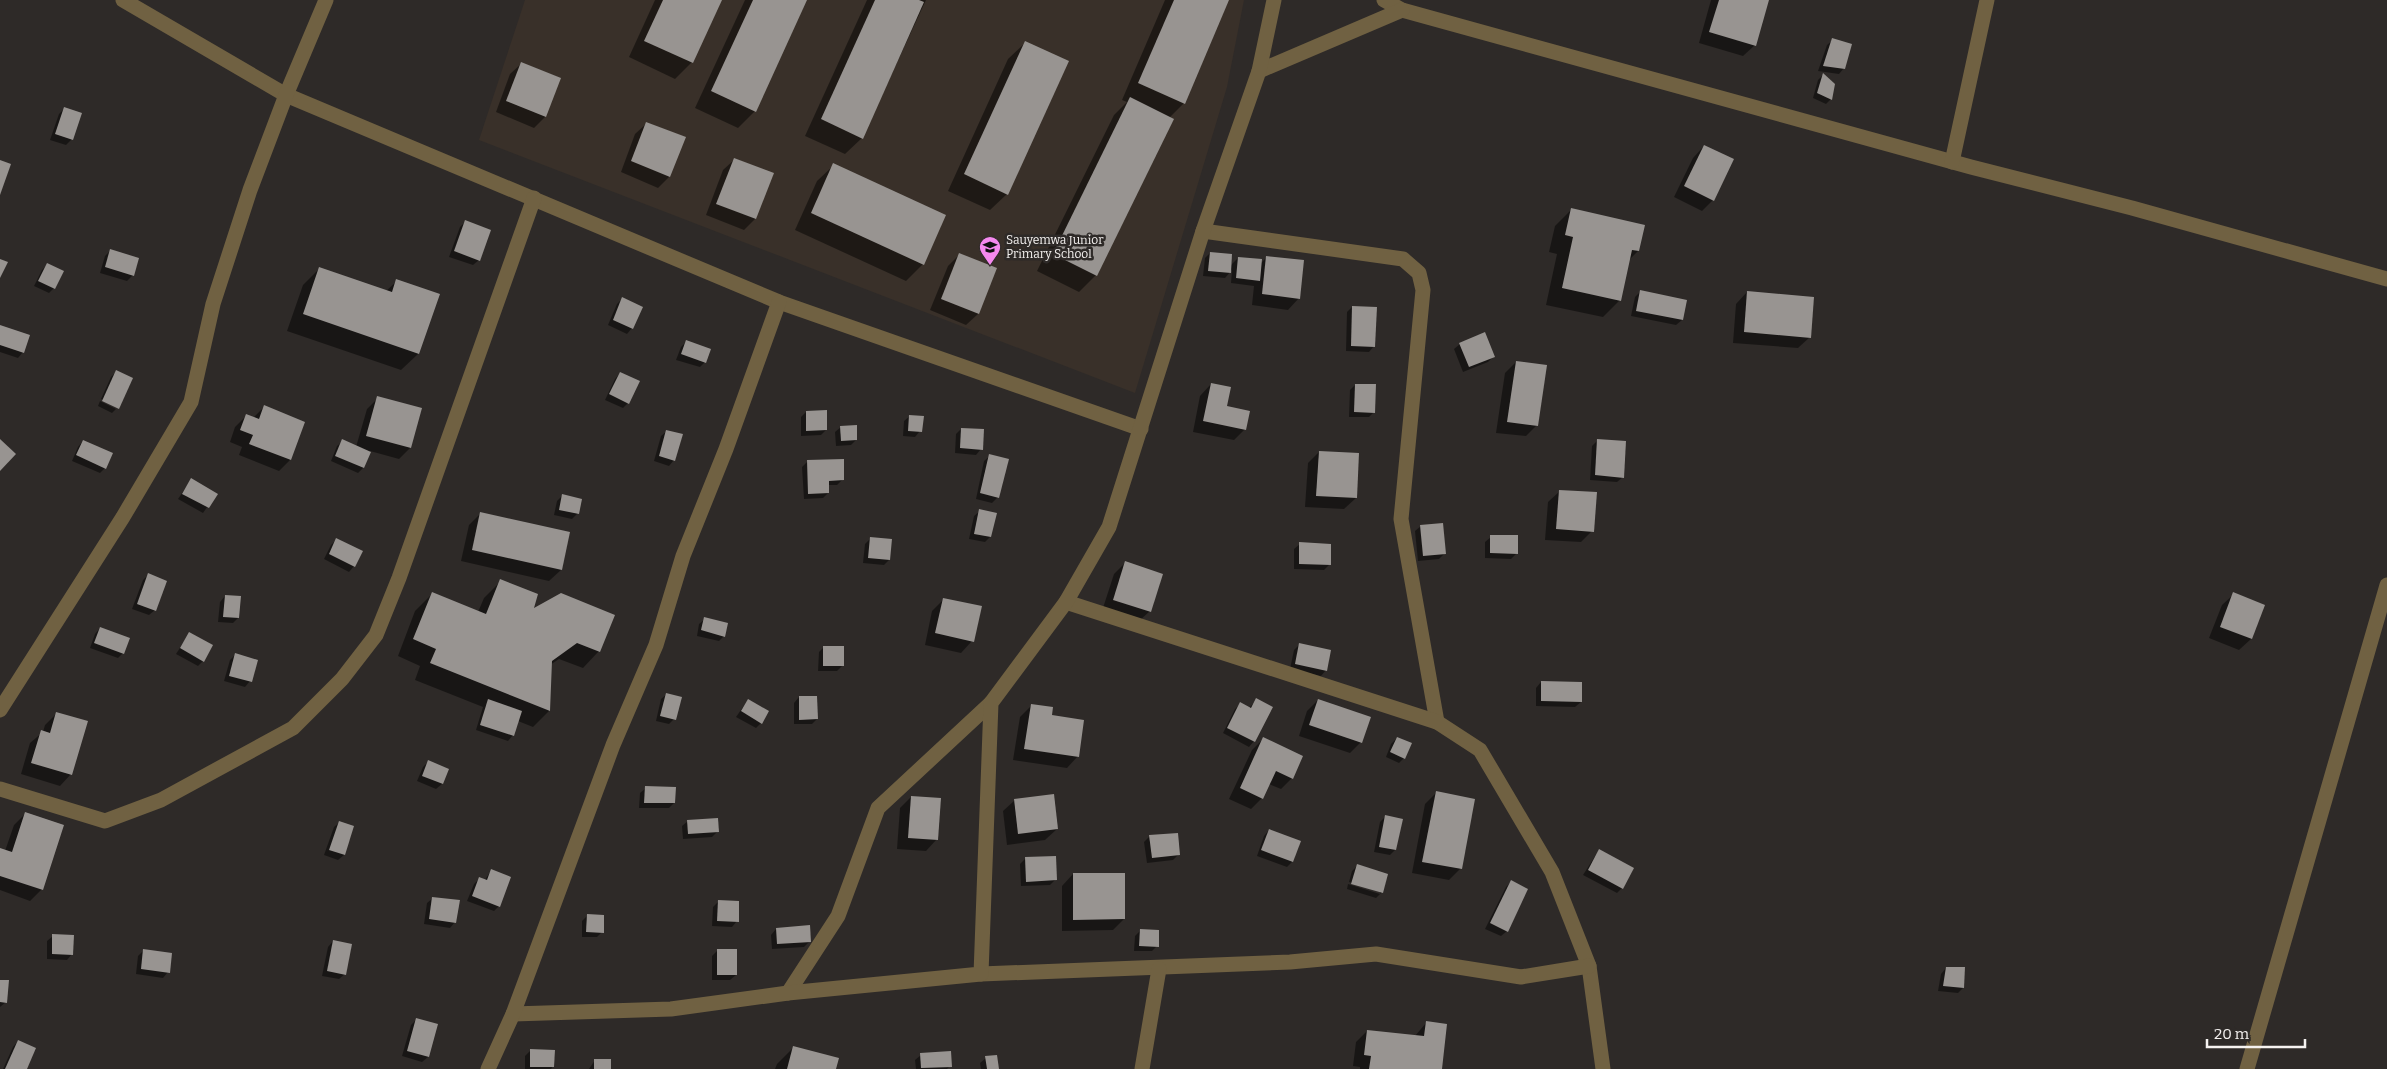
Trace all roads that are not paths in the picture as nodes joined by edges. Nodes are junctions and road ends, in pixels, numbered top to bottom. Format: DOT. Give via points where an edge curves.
graph roads {
  1 [pos="123,0"];
  2 [pos="326,0"];
  3 [pos="1274,0"];
  4 [pos="1384,0"];
  5 [pos="1987,0"];
  6 [pos="1402,10"];
  7 [pos="1259,72"];
  8 [pos="286,95"];
  9 [pos="1952,162"];
  10 [pos="534,198"];
  11 [pos="1202,231"];
  12 [pos="2387,278"];
  13 [pos="779,302"];
  14 [pos="1141,428"];
  15 [pos="2387,585"];
  16 [pos="1066,602"];
  17 [pos="991,703"];
  18 [pos="0,710"];
  19 [pos="1437,722"];
  20 [pos="0,789"];
  21 [pos="1589,966"];
  22 [pos="1158,969"];
  23 [pos="981,974"];
  24 [pos="788,992"];
  25 [pos="513,1014"];
  26 [pos="488,1069"];
  27 [pos="1142,1069"];
  28 [pos="1604,1069"];
  29 [pos="2247,1069"];
  1 -- 8 [label="street"];
  2 -- 8 [label="street"];
  3 -- 7 [label="street"];
  4 -- 6 [label="street"];
  5 -- 9 [label="street"];
  6 -- 7 [label="street"];
  6 -- 9 [label="street"];
  7 -- 11 [label="street"];
  8 -- 10 [label="street"];
  8 -- 18 [label="street" via="250,190 213,304 191,402 123,517"];
  9 -- 12 [label="street"];
  10 -- 13 [label="street"];
  10 -- 20 [label="street" via="399,578 376,635 342,679 293,728 161,800 105,820"];
  11 -- 14 [label="street"];
  11 -- 19 [label="street" via="1403,259 1419,273 1422,290 1401,519"];
  13 -- 14 [label="street"];
  13 -- 25 [label="street" via="683,556 656,645 613,745"];
  14 -- 16 [label="street" via="1109,527"];
  15 -- 29 [label="street"];
  16 -- 17 [label="street"];
  16 -- 19 [label="street"];
  17 -- 23 [label="street"];
  17 -- 24 [label="street" via="878,808 838,916"];
  19 -- 21 [label="street" via="1480,750 1552,872"];
  21 -- 22 [label="street" via="1521,977 1376,954"];
  21 -- 28 [label="street"];
  22 -- 23 [label="street"];
  22 -- 27 [label="street"];
  23 -- 24 [label="street"];
  24 -- 25 [label="street" via="672,1009"];
  25 -- 26 [label="street"];
}
